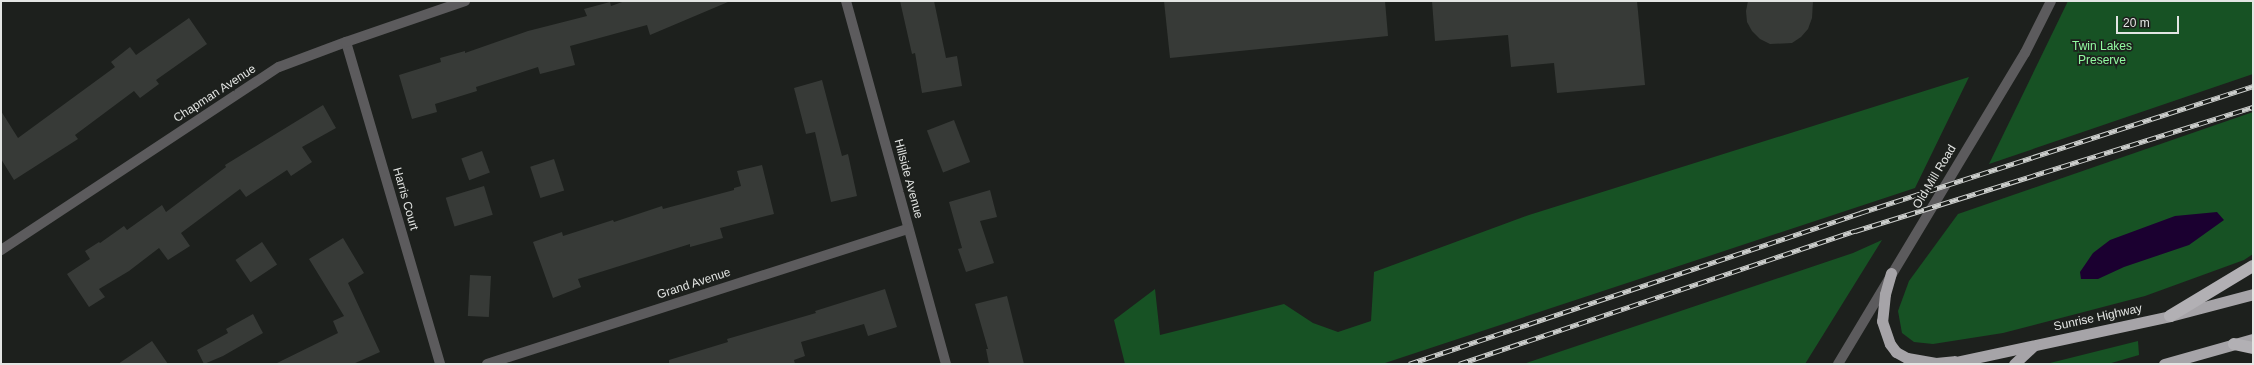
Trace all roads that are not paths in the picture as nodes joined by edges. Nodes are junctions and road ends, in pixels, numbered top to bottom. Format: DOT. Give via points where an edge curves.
graph roads {
  1 [pos="465,1"];
  2 [pos="846,1"];
  3 [pos="2051,1"];
  4 [pos="346,42"];
  5 [pos="908,229"];
  6 [pos="1,250"];
  7 [pos="2253,266"];
  8 [pos="1891,273"];
  9 [pos="2253,294"];
  10 [pos="2170,316"];
  11 [pos="2253,339"];
  12 [pos="2234,344"];
  13 [pos="2033,346"];
  14 [pos="2253,348"];
  15 [pos="1960,361"];
  16 [pos="440,364"];
  17 [pos="487,364"];
  18 [pos="946,364"];
  19 [pos="1838,364"];
  20 [pos="1947,364"];
  21 [pos="2014,364"];
  22 [pos="2164,364"];
  1 -- 4 [label="street, Chapman Avenue"];
  2 -- 5 [label="street, Hillside Avenue"];
  3 -- 8 [label="street, Old Mill Road" via="2025,53"];
  4 -- 6 [label="street, Chapman Avenue" via="279,68"];
  4 -- 16 [label="street, Harris Court"];
  5 -- 17 [label="street, Grand Avenue"];
  5 -- 18 [label="street, Hillside Avenue"];
  7 -- 10 [label="highway"];
  8 -- 15 [label="highway" via="1885,294 1882,321 1890,344 1896,352 1920,361"];
  8 -- 19 [label="street, Old Mill Road"];
  9 -- 10 [label="highway, Sunrise Highway"];
  10 -- 13 [label="highway, Sunrise Highway"];
  11 -- 12 [label="highway"];
  12 -- 14 [label="highway"];
  12 -- 22 [label="highway"];
  13 -- 15 [label="highway, Sunrise Highway"];
  13 -- 21 [label="highway"];
  15 -- 20 [label="highway, Sunrise Highway"];
}
